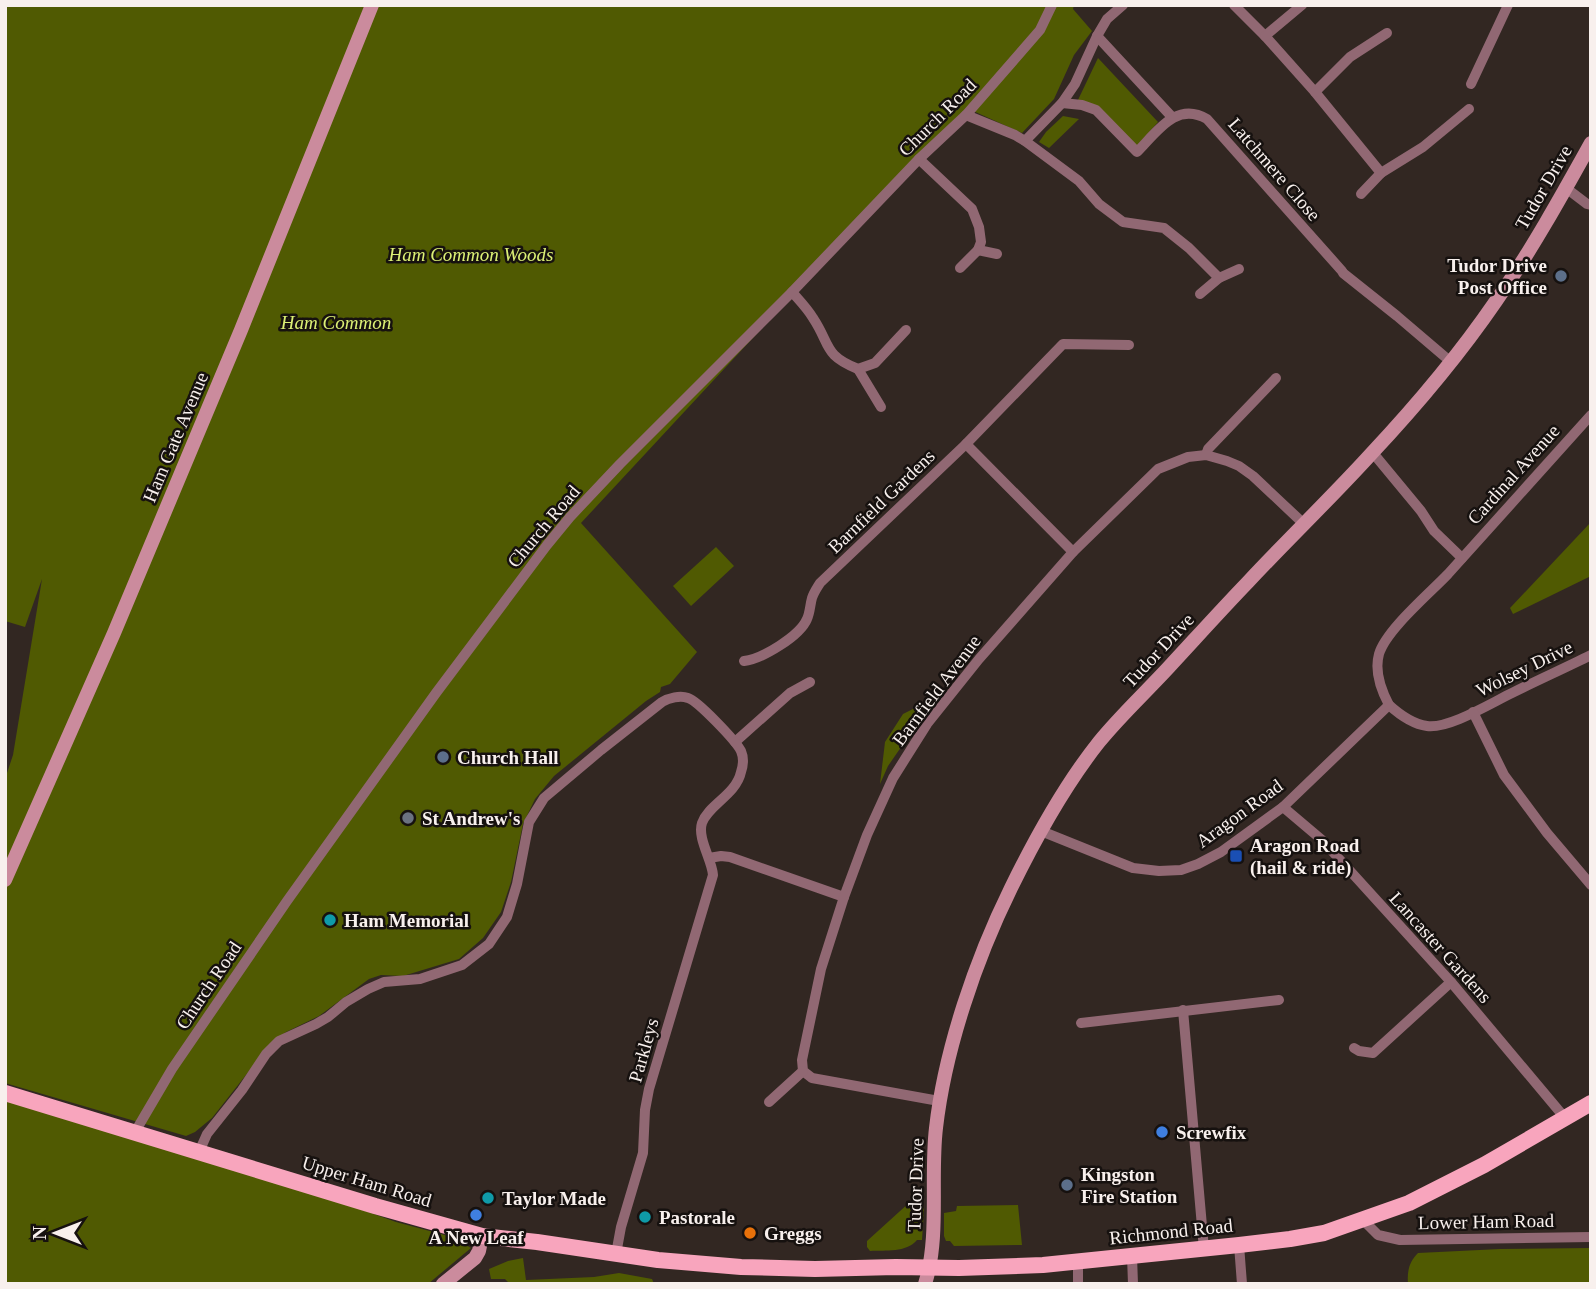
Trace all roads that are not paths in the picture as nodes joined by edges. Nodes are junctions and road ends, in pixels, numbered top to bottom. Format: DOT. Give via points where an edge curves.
graph roads {
  1 [pos="372,5"];
  2 [pos="1052,5"];
  3 [pos="1123,5"];
  4 [pos="1236,5"];
  5 [pos="1301,5"];
  6 [pos="1508,5"];
  7 [pos="1387,33"];
  8 [pos="1097,36"];
  9 [pos="1265,36"];
  10 [pos="1471,83"];
  11 [pos="1315,92"];
  12 [pos="1062,103"];
  13 [pos="1469,109"];
  14 [pos="966,115"];
  15 [pos="1172,117"];
  16 [pos="1025,141"];
  17 [pos="1591,143"];
  18 [pos="919,159"];
  19 [pos="1381,173"];
  20 [pos="1566,188"];
  21 [pos="1361,194"];
  22 [pos="1591,205"];
  23 [pos="978,250"];
  24 [pos="997,254"];
  25 [pos="960,268"];
  26 [pos="1239,269"];
  27 [pos="1219,278"];
  28 [pos="792,292"];
  29 [pos="1200,294"];
  30 [pos="906,330"];
  31 [pos="1129,345"];
  32 [pos="1451,362"];
  33 [pos="858,369"];
  34 [pos="1276,377"];
  35 [pos="881,407"];
  36 [pos="1591,415"];
  37 [pos="966,444"];
  38 [pos="1373,453"];
  39 [pos="1206,455"];
  40 [pos="1304,524"];
  41 [pos="1073,552"];
  42 [pos="1462,558"];
  43 [pos="1591,655"];
  44 [pos="744,661"];
  45 [pos="810,682"];
  46 [pos="1389,705"];
  47 [pos="1472,712"];
  48 [pos="735,742"];
  49 [pos="1283,807"];
  50 [pos="1041,831"];
  51 [pos="709,858"];
  52 [pos="5,880"];
  53 [pos="1591,884"];
  54 [pos="844,897"];
  55 [pos="1451,982"];
  56 [pos="1279,1000"];
  57 [pos="1183,1010"];
  58 [pos="1081,1023"];
  59 [pos="1354,1048"];
  60 [pos="803,1071"];
  61 [pos="5,1093"];
  62 [pos="939,1101"];
  63 [pos="769,1102"];
  64 [pos="1591,1103"];
  65 [pos="1565,1118"];
  66 [pos="135,1132"];
  67 [pos="200,1152"];
  68 [pos="1368,1218"];
  69 [pos="482,1236"];
  70 [pos="1591,1237"];
  71 [pos="1239,1245"];
  72 [pos="1204,1248"];
  73 [pos="616,1254"];
  74 [pos="1132,1256"];
  75 [pos="1078,1262"];
  76 [pos="725,1266"];
  77 [pos="927,1276"];
  78 [pos="443,1284"];
  79 [pos="1078,1284"];
  80 [pos="1133,1284"];
  81 [pos="1242,1284"];
  1 -- 52 [label="street, Ham Gate Avenue" via="119,620"];
  2 -- 14 [label="street, Church Road" via="1040,30"];
  3 -- 8 [label="street"];
  4 -- 9 [label="street"];
  5 -- 9 [label="street"];
  6 -- 10 [label="street"];
  7 -- 11 [label="street" via="1350,57"];
  8 -- 12 [label="street"];
  8 -- 15 [label="street"];
  9 -- 11 [label="street"];
  11 -- 19 [label="street"];
  12 -- 15 [label="street" via="1096,110 1137,152"];
  12 -- 16 [label="street"];
  13 -- 19 [label="street" via="1423,147"];
  14 -- 16 [label="street"];
  14 -- 18 [label="street, Church Road"];
  15 -- 32 [label="street, Latchmere Close" via="1194,113 1207,119 1342,272"];
  16 -- 27 [label="street" via="1079,181 1123,222 1164,228"];
  17 -- 20 [label="street, Tudor Drive"];
  18 -- 23 [label="street" via="972,209 979,227"];
  18 -- 28 [label="street, Church Road"];
  19 -- 21 [label="street"];
  20 -- 22 [label="street"];
  20 -- 32 [label="street, Tudor Drive" via="1502,293"];
  23 -- 24 [label="street"];
  23 -- 25 [label="street"];
  26 -- 27 [label="street"];
  27 -- 29 [label="street"];
  28 -- 33 [label="street" via="813,318 831,353"];
  28 -- 66 [label="street, Church Road" via="620,464 547,545 287,901 172,1069"];
  30 -- 33 [label="street" via="875,363"];
  31 -- 37 [label="street, Barnfield Gardens" via="1063,344"];
  32 -- 38 [label="street, Tudor Drive"];
  33 -- 35 [label="street"];
  34 -- 39 [label="street"];
  36 -- 42 [label="street, Cardinal Avenue"];
  37 -- 41 [label="street"];
  37 -- 44 [label="street, Barnfield Gardens" via="820,583 803,626 785,642"];
  38 -- 40 [label="street, Tudor Drive"];
  38 -- 42 [label="street" via="1434,531"];
  39 -- 40 [label="street" via="1239,466"];
  39 -- 41 [label="street, Barnfield Avenue" via="1158,469"];
  40 -- 50 [label="street, Tudor Drive" via="1100,741"];
  41 -- 54 [label="street, Barnfield Avenue" via="928,724 893,778"];
  42 -- 46 [label="street" via="1392,631 1379,654 1379,681"];
  43 -- 47 [label="street, Wolsey Drive"];
  45 -- 48 [label="street" via="790,693"];
  46 -- 47 [label="street" via="1409,720 1428,726"];
  46 -- 49 [label="street, Aragon Road"];
  47 -- 53 [label="street" via="1504,775"];
  48 -- 51 [label="street, Parkleys" via="743,759 741,775 702,822"];
  48 -- 67 [label="street" via="689,698 662,702 544,798 529,822 507,917 489,944 462,965 368,989 328,1017 279,1041 207,1134"];
  49 -- 50 [label="street, Aragon Road" via="1221,852 1181,870 1133,868"];
  49 -- 55 [label="street, Lancaster Gardens" via="1322,840"];
  50 -- 62 [label="street, Tudor Drive" via="977,970"];
  51 -- 54 [label="street" via="730,857"];
  51 -- 73 [label="street, Parkleys" via="713,875 649,1089 643,1153"];
  54 -- 60 [label="street, Barnfield Avenue" via="821,970"];
  55 -- 59 [label="street" via="1373,1053"];
  55 -- 65 [label="street, Lancaster Gardens"];
  56 -- 57 [label="street"];
  57 -- 58 [label="street"];
  57 -- 72 [label="street"];
  60 -- 62 [label="street" via="812,1078"];
  60 -- 63 [label="street"];
  61 -- 66 [label="main road, Upper Ham Road"];
  62 -- 77 [label="street, Tudor Drive"];
  64 -- 65 [label="main road, Richmond Road"];
  65 -- 68 [label="main road, Richmond Road" via="1484,1165"];
  66 -- 67 [label="main road, Upper Ham Road"];
  67 -- 69 [label="main road, Upper Ham Road"];
  68 -- 70 [label="street, Lower Ham Road" via="1378,1236 1400,1240"];
  68 -- 71 [label="main road, Richmond Road" via="1324,1233"];
  69 -- 73 [label="main road, Upper Ham Road"];
  69 -- 78 [label="street" via="475,1258"];
  71 -- 72 [label="main road, Richmond Road"];
  71 -- 81 [label="street"];
  72 -- 74 [label="main road, Richmond Road"];
  73 -- 76 [label="main road, Upper Ham Road"];
  74 -- 75 [label="main road, Richmond Road"];
  74 -- 80 [label="street"];
  75 -- 77 [label="main road, Richmond Road"];
  75 -- 79 [label="street"];
  76 -- 77 [label="main road, Richmond Road" via="888,1267"];
}
